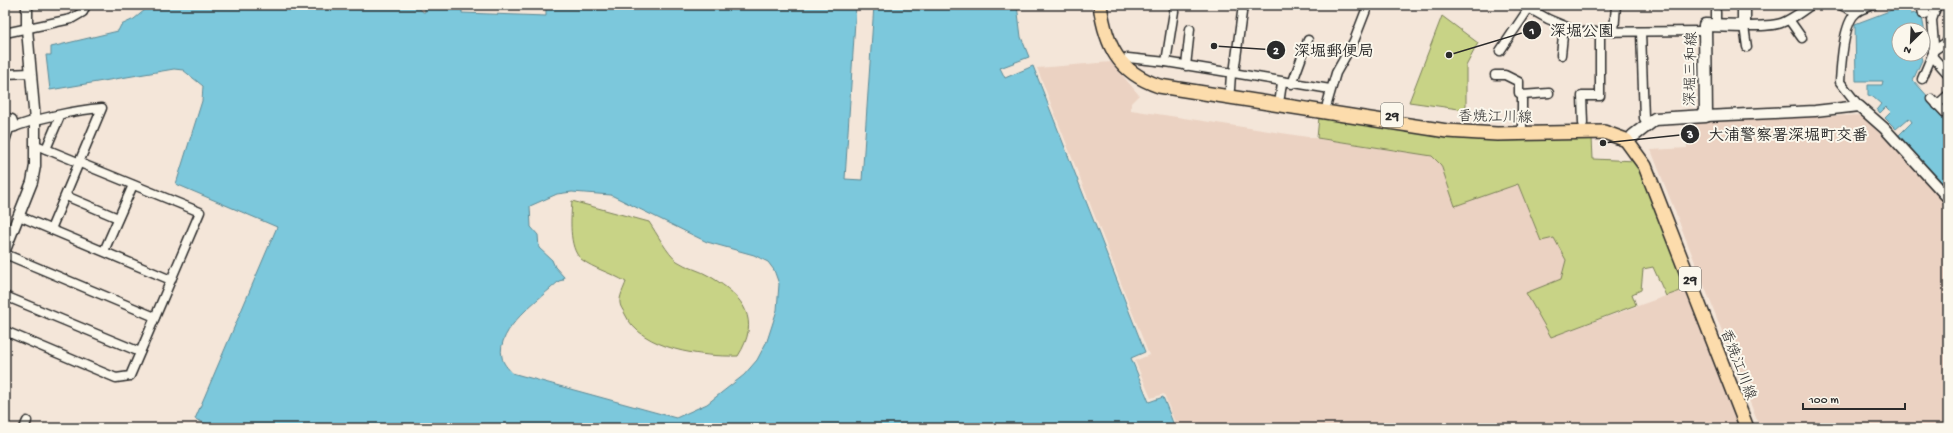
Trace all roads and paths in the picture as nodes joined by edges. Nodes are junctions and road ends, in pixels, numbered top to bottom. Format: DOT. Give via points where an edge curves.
graph roads {
  1 [pos="27,5"];
  2 [pos="86,5"];
  3 [pos="1100,5"];
  4 [pos="1109,5"];
  5 [pos="1175,5"];
  6 [pos="1243,5"];
  7 [pos="1616,5"];
  8 [pos="1744,5"];
  9 [pos="1811,5"];
  10 [pos="1840,5"];
  11 [pos="1873,5"];
  12 [pos="1921,5"];
  13 [pos="1929,5"];
  14 [pos="1937,5"];
  15 [pos="1366,6"];
  16 [pos="1526,7"];
  17 [pos="1716,12"];
  18 [pos="1856,12"];
  19 [pos="1790,21"];
  20 [pos="1716,25"];
  21 [pos="1564,26"];
  22 [pos="1744,26"];
  23 [pos="27,29"];
  24 [pos="1190,29"];
  25 [pos="1705,31"];
  26 [pos="1614,32"];
  27 [pos="1642,32"];
  28 [pos="5,33"];
  29 [pos="1600,33"];
  30 [pos="1802,38"];
  31 [pos="1308,40"];
  32 [pos="1948,41"];
  33 [pos="1747,48"];
  34 [pos="1500,51"];
  35 [pos="1122,54"];
  36 [pos="1933,54"];
  37 [pos="1560,55"];
  38 [pos="1166,62"];
  39 [pos="1186,66"];
  40 [pos="31,73"];
  41 [pos="5,74"];
  42 [pos="1231,74"];
  43 [pos="1948,74"];
  44 [pos="1495,75"];
  45 [pos="1148,79"];
  46 [pos="1922,79"];
  47 [pos="1282,82"];
  48 [pos="1292,84"];
  49 [pos="1230,87"];
  50 [pos="1330,89"];
  51 [pos="1548,93"];
  52 [pos="1522,95"];
  53 [pos="1948,95"];
  54 [pos="1280,97"];
  55 [pos="1327,104"];
  56 [pos="1857,104"];
  57 [pos="1706,111"];
  58 [pos="60,116"];
  59 [pos="1948,116"];
  60 [pos="5,117"];
  61 [pos="35,121"];
  62 [pos="1646,121"];
  63 [pos="1522,123"];
  64 [pos="1583,123"];
  65 [pos="14,127"];
  66 [pos="1633,136"];
  67 [pos="5,141"];
  68 [pos="36,145"];
  69 [pos="46,150"];
  70 [pos="80,163"];
  71 [pos="134,184"];
  72 [pos="66,196"];
  73 [pos="1948,198"];
  74 [pos="19,216"];
  75 [pos="118,218"];
  76 [pos="51,230"];
  77 [pos="5,250"];
  78 [pos="104,251"];
  79 [pos="5,254"];
  80 [pos="171,280"];
  81 [pos="5,296"];
  82 [pos="155,317"];
  83 [pos="5,331"];
  84 [pos="140,352"];
  85 [pos="1747,428"];
  86 [pos="1754,428"];
  1 -- 23 [label="street"];
  2 -- 23 [label="street" via="83,12 71,19"];
  3 -- 35 [label="main road, 香焼江川線 / 29" via="1110,44"];
  4 -- 35 [label="main road, 香焼江川線 / 29"];
  5 -- 38 [label="street"];
  6 -- 42 [label="street" via="1234,73"];
  7 -- 26 [label="street"];
  8 -- 22 [label="main road"];
  9 -- 19 [label="street"];
  10 -- 18 [label="street"];
  11 -- 18 [label="street"];
  12 -- 13 [label="street" via="1923,14 1926,14"];
  14 -- 36 [label="street" via="1932,20"];
  15 -- 50 [label="street" via="1354,41"];
  16 -- 21 [label="street"];
  16 -- 34 [label="street"];
  17 -- 20 [label="street"];
  18 -- 56 [label="street" via="1841,56 1840,82"];
  19 -- 22 [label="street" via="1774,26"];
  19 -- 30 [label="street"];
  20 -- 22 [label="main road, 深堀三和線"];
  20 -- 25 [label="main road, 深堀三和線" via="1705,25"];
  21 -- 29 [label="street" via="1579,32"];
  21 -- 37 [label="street"];
  22 -- 33 [label="street"];
  23 -- 28 [label="street"];
  23 -- 40 [label="street"];
  24 -- 39 [label="street"];
  25 -- 27 [label="street"];
  25 -- 57 [label="main road, 深堀三和線"];
  26 -- 27 [label="street"];
  26 -- 29 [label="street"];
  27 -- 62 [label="street" via="1643,108"];
  29 -- 64 [label="street" via="1600,96 1582,96"];
  31 -- 48 [label="street"];
  32 -- 36 [label="street"];
  35 -- 38 [label="street"];
  35 -- 45 [label="main road, 香焼江川線 / 29"];
  36 -- 43 [label="street"];
  36 -- 46 [label="street"];
  38 -- 39 [label="street"];
  39 -- 42 [label="street"];
  40 -- 41 [label="street"];
  40 -- 61 [label="street"];
  42 -- 47 [label="street"];
  42 -- 49 [label="street"];
  44 -- 52 [label="street" via="1505,75 1519,82 1519,93"];
  45 -- 49 [label="main road, 香焼江川線 / 29"];
  45 -- 85 [label="main road, 香焼江川線 / 29" via="1159,86 1446,131 1516,134 1591,131 1608,132 1621,137 1630,144 1645,166"];
  47 -- 48 [label="street"];
  47 -- 54 [label="street"];
  48 -- 50 [label="street"];
  49 -- 54 [label="main road, 香焼江川線 / 29"];
  50 -- 55 [label="street"];
  51 -- 52 [label="street"];
  52 -- 63 [label="street"];
  53 -- 59 [label="street" via="1935,102"];
  54 -- 55 [label="main road, 香焼江川線 / 29"];
  55 -- 63 [label="main road, 香焼江川線 / 29" via="1447,124 1483,126"];
  56 -- 57 [label="street" via="1815,111"];
  56 -- 73 [label="street" via="1884,128"];
  57 -- 62 [label="main road, 深堀三和線"];
  58 -- 61 [label="street"];
  58 -- 69 [label="street"];
  58 -- 70 [label="street" via="102,108"];
  60 -- 65 [label="street" via="12,119"];
  61 -- 65 [label="street"];
  61 -- 68 [label="street"];
  62 -- 66 [label="main road, 深堀三和線"];
  63 -- 64 [label="main road, 香焼江川線 / 29"];
  64 -- 66 [label="main road, 香焼江川線 / 29" via="1613,126"];
  65 -- 67 [label="street" via="9,129"];
  66 -- 86 [label="main road, 香焼江川線 / 29" via="1651,163"];
  68 -- 69 [label="street"];
  68 -- 74 [label="street" via="32,182"];
  69 -- 70 [label="street"];
  70 -- 71 [label="street"];
  70 -- 72 [label="street"];
  71 -- 75 [label="street"];
  71 -- 80 [label="street" via="200,212"];
  72 -- 75 [label="street"];
  72 -- 76 [label="street"];
  74 -- 76 [label="street"];
  74 -- 77 [label="street"];
  75 -- 78 [label="street"];
  76 -- 78 [label="street"];
  78 -- 80 [label="street"];
  79 -- 82 [label="street"];
  80 -- 82 [label="street"];
  81 -- 84 [label="street"];
  82 -- 84 [label="street"];
  83 -- 84 [label="street" via="116,378 130,376"];
}
